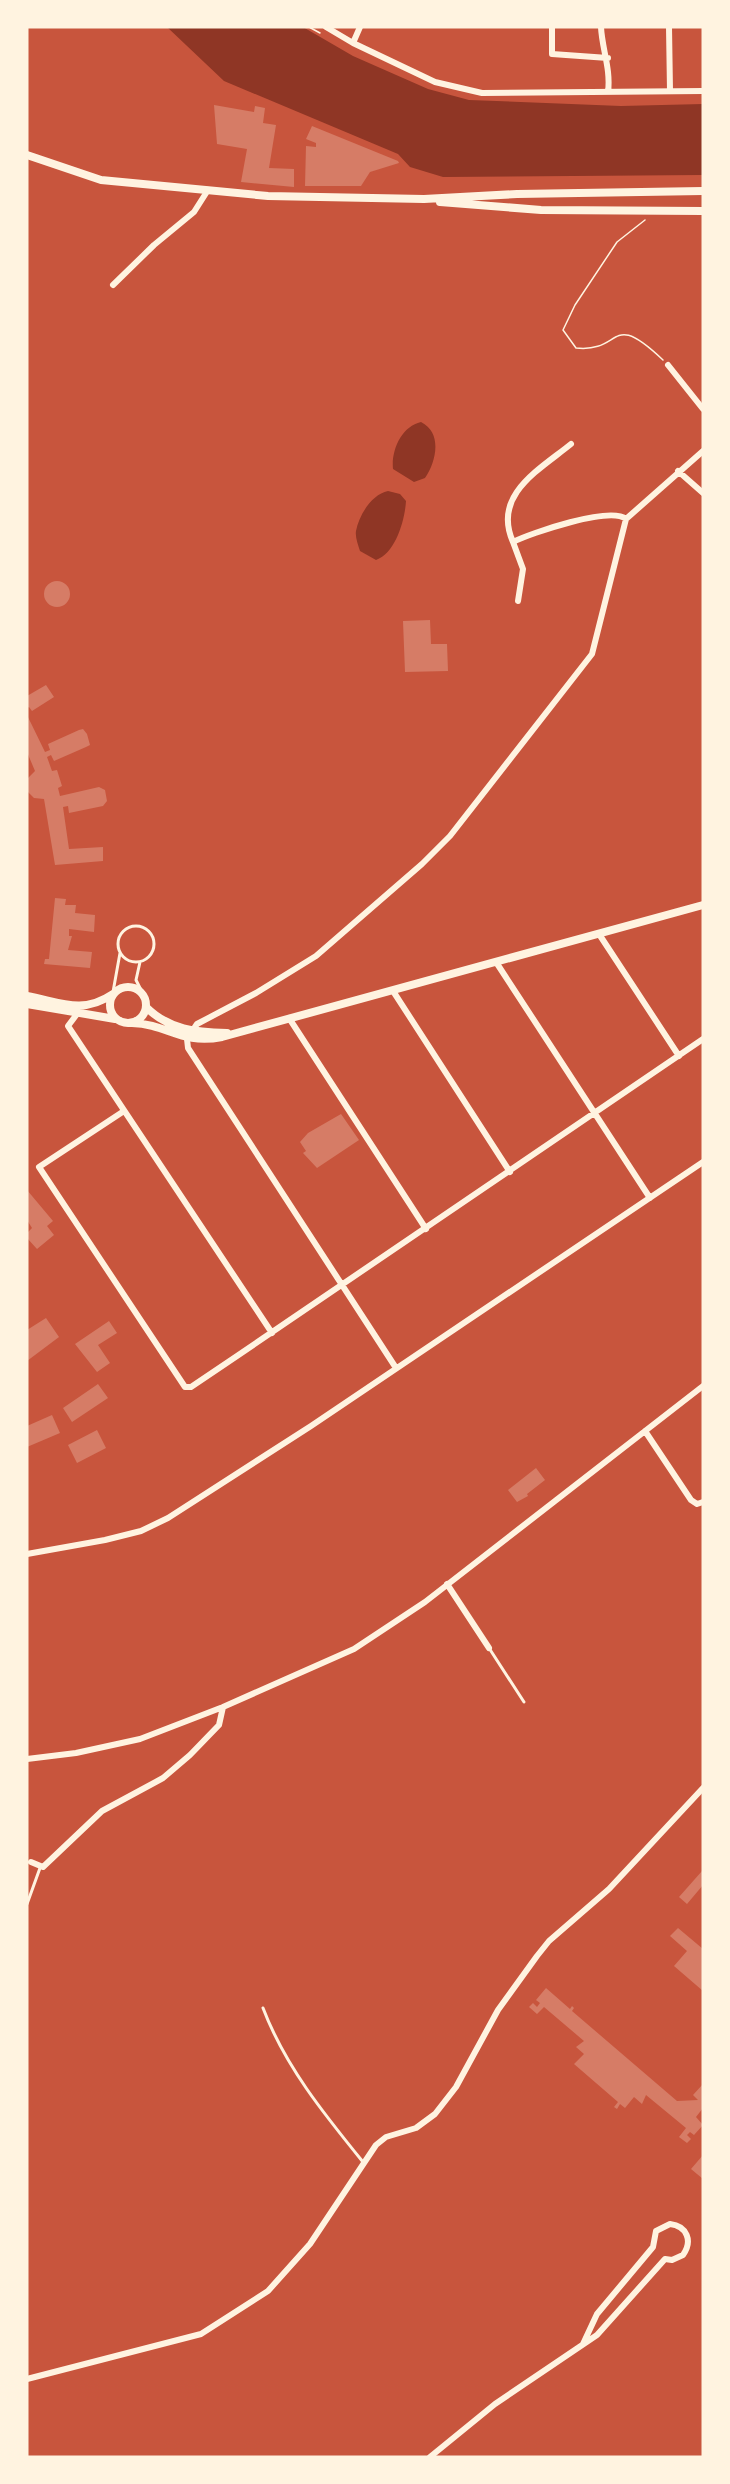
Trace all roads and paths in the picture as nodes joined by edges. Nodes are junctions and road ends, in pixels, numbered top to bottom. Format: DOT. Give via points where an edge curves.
graph roads {
  1 [pos="309,27"];
  2 [pos="326,27"];
  3 [pos="360,27"];
  4 [pos="552,27"];
  5 [pos="601,27"];
  6 [pos="669,27"];
  7 [pos="324,36"];
  8 [pos="353,43"];
  9 [pos="608,58"];
  10 [pos="670,91"];
  11 [pos="703,91"];
  12 [pos="608,92"];
  13 [pos="27,156"];
  14 [pos="208,190"];
  15 [pos="703,191"];
  16 [pos="527,194"];
  17 [pos="546,194"];
  18 [pos="424,199"];
  19 [pos="541,210"];
  20 [pos="556,210"];
  21 [pos="651,210"];
  22 [pos="703,211"];
  23 [pos="113,285"];
  24 [pos="668,365"];
  25 [pos="703,409"];
  26 [pos="571,444"];
  27 [pos="703,451"];
  28 [pos="678,471"];
  29 [pos="703,492"];
  30 [pos="626,519"];
  31 [pos="513,542"];
  32 [pos="518,601"];
  33 [pos="703,905"];
  34 [pos="599,934"];
  35 [pos="120,953"];
  36 [pos="140,962"];
  37 [pos="496,962"];
  38 [pos="393,991"];
  39 [pos="113,993"];
  40 [pos="143,994"];
  41 [pos="27,996"];
  42 [pos="27,1004"];
  43 [pos="146,1007"];
  44 [pos="77,1014"];
  45 [pos="289,1018"];
  46 [pos="115,1019"];
  47 [pos="132,1023"];
  48 [pos="189,1035"];
  49 [pos="703,1039"];
  50 [pos="679,1056"];
  51 [pos="124,1111"];
  52 [pos="596,1114"];
  53 [pos="703,1162"];
  54 [pos="510,1172"];
  55 [pos="650,1198"];
  56 [pos="426,1229"];
  57 [pos="342,1286"];
  58 [pos="272,1333"];
  59 [pos="396,1368"];
  60 [pos="703,1386"];
  61 [pos="645,1431"];
  62 [pos="703,1502"];
  63 [pos="27,1554"];
  64 [pos="447,1584"];
  65 [pos="489,1648"];
  66 [pos="524,1702"];
  67 [pos="223,1707"];
  68 [pos="27,1759"];
  69 [pos="703,1788"];
  70 [pos="31,1862"];
  71 [pos="40,1868"];
  72 [pos="27,1904"];
  73 [pos="263,2008"];
  74 [pos="363,2162"];
  75 [pos="583,2344"];
  76 [pos="27,2379"];
  77 [pos="430,2457"];
  1 -- 7 [label="path"];
  2 -- 8 [label="street"];
  3 -- 8 [label="street"];
  4 -- 9 [label="street" via="552,54"];
  5 -- 9 [label="street"];
  6 -- 10 [label="street"];
  8 -- 12 [label="street" via="435,82 482,93"];
  9 -- 12 [label="street"];
  10 -- 11 [label="street"];
  10 -- 12 [label="street"];
  13 -- 14 [label="main road" via="101,180"];
  14 -- 18 [label="main road" via="268,196"];
  14 -- 23 [label="street" via="194,212"];
  15 -- 17 [label="main road"];
  16 -- 17 [label="main road"];
  16 -- 18 [label="main road"];
  16 -- 19 [label="main road" via="528,203"];
  17 -- 20 [label="main road"];
  18 -- 19 [label="main road"];
  19 -- 20 [label="main road"];
  20 -- 21 [label="main road"];
  21 -- 22 [label="main road"];
  21 -- 24 [label="path" via="644,221 617,242 563,330 576,348 591,350 627,333 641,340"];
  24 -- 25 [label="street"];
  26 -- 31 [label="street" via="530,477 510,502 506,521"];
  27 -- 28 [label="street"];
  28 -- 29 [label="street"];
  28 -- 30 [label="street"];
  30 -- 31 [label="street" via="607,514 529,534"];
  30 -- 48 [label="street" via="592,654 450,836 316,956 256,993 208,1015"];
  31 -- 32 [label="street" via="523,569"];
  33 -- 34 [label="main road"];
  34 -- 37 [label="main road"];
  34 -- 50 [label="street"];
  35 -- 36 [label="lane" via="132,962"];
  35 -- 36 [label="lane" via="117,943 121,932 135,925 143,927 154,945 147,960"];
  35 -- 39 [label="lane"];
  36 -- 40 [label="lane" via="136,980"];
  37 -- 38 [label="main road"];
  37 -- 52 [label="street"];
  38 -- 45 [label="main road"];
  38 -- 54 [label="street"];
  39 -- 40 [label="main road" via="127,987"];
  39 -- 41 [label="main road" via="88,1006"];
  39 -- 46 [label="main road" via="109,1005"];
  40 -- 43 [label="main road"];
  42 -- 44 [label="main road"];
  43 -- 47 [label="main road" via="141,1018"];
  43 -- 48 [label="main road"];
  44 -- 46 [label="main road"];
  44 -- 51 [label="street" via="68,1026"];
  45 -- 48 [label="main road" via="206,1041"];
  45 -- 56 [label="street"];
  46 -- 47 [label="main road"];
  47 -- 48 [label="main road"];
  48 -- 57 [label="street" via="188,1048"];
  49 -- 50 [label="street"];
  50 -- 52 [label="street"];
  51 -- 58 [label="street"];
  51 -- 58 [label="street" via="39,1167 185,1387"];
  52 -- 54 [label="street"];
  52 -- 55 [label="street"];
  53 -- 55 [label="street"];
  54 -- 56 [label="street"];
  55 -- 59 [label="street"];
  56 -- 57 [label="street"];
  57 -- 58 [label="street"];
  57 -- 59 [label="street"];
  59 -- 63 [label="street" via="153,1526 105,1540"];
  60 -- 61 [label="street"];
  61 -- 62 [label="street" via="691,1500"];
  61 -- 64 [label="street"];
  64 -- 65 [label="street"];
  64 -- 67 [label="street" via="354,1649"];
  65 -- 66 [label="lane"];
  67 -- 68 [label="street" via="140,1739"];
  67 -- 71 [label="street" via="219,1725 175,1768 102,1811"];
  69 -- 74 [label="street" via="609,1889 549,1941 498,2010 456,2087 435,2114 416,2128 386,2137"];
  70 -- 71 [label="street"];
  71 -- 72 [label="lane"];
  73 -- 74 [label="lane" via="289,2063"];
  74 -- 76 [label="street" via="310,2244 258,2298 201,2334"];
  75 -- 75 [label="street" via="597,2314 653,2247 656,2231 665,2224 681,2227 688,2237 683,2255 666,2259 597,2335"];
  75 -- 77 [label="street" via="495,2404"];
}
